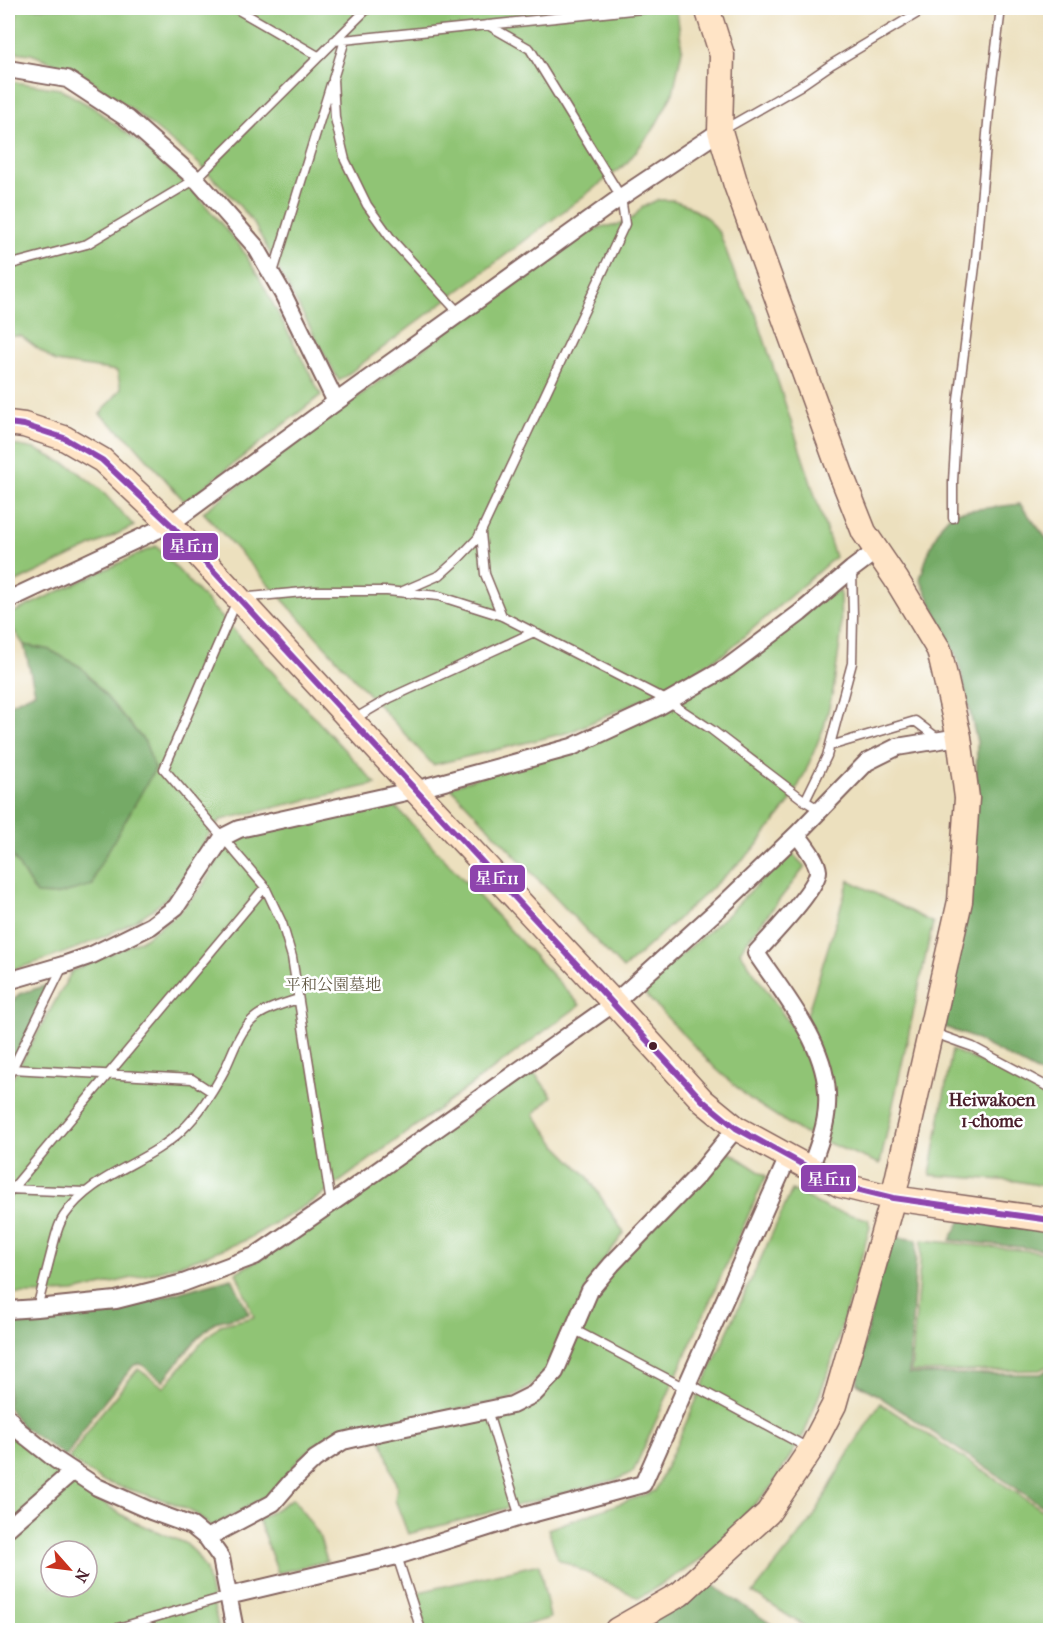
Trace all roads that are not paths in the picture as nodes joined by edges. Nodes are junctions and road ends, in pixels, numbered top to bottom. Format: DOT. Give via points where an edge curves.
graph roads {
  1 [pos="236,8"];
  2 [pos="368,8"];
  3 [pos="651,8"];
  4 [pos="707,8"];
  5 [pos="926,8"];
  6 [pos="1001,8"];
  7 [pos="489,25"];
  8 [pos="345,40"];
  9 [pos="334,41"];
  10 [pos="318,56"];
  11 [pos="8,69"];
  12 [pos="333,79"];
  13 [pos="720,131"];
  14 [pos="196,179"];
  15 [pos="621,197"];
  16 [pos="8,265"];
  17 [pos="272,276"];
  18 [pos="459,313"];
  19 [pos="336,402"];
  20 [pos="8,423"];
  21 [pos="953,519"];
  22 [pos="170,524"];
  23 [pos="481,533"];
  24 [pos="876,551"];
  25 [pos="852,569"];
  26 [pos="400,592"];
  27 [pos="238,598"];
  28 [pos="8,600"];
  29 [pos="502,616"];
  30 [pos="534,632"];
  31 [pos="668,701"];
  32 [pos="351,720"];
  33 [pos="950,739"];
  34 [pos="830,746"];
  35 [pos="415,790"];
  36 [pos="813,805"];
  37 [pos="797,834"];
  38 [pos="223,837"];
  39 [pos="265,886"];
  40 [pos="63,965"];
  41 [pos="8,981"];
  42 [pos="298,999"];
  43 [pos="614,1003"];
  44 [pos="931,1031"];
  45 [pos="10,1073"];
  46 [pos="106,1075"];
  47 [pos="1050,1088"];
  48 [pos="212,1092"];
  49 [pos="736,1128"];
  50 [pos="788,1157"];
  51 [pos="810,1169"];
  52 [pos="8,1191"];
  53 [pos="85,1192"];
  54 [pos="893,1198"];
  55 [pos="331,1204"];
  56 [pos="1050,1220"];
  57 [pos="37,1308"];
  58 [pos="8,1310"];
  59 [pos="573,1329"];
  60 [pos="686,1386"];
  61 [pos="488,1410"];
  62 [pos="8,1417"];
  63 [pos="811,1449"];
  64 [pos="73,1471"];
  65 [pos="520,1517"];
  66 [pos="8,1528"];
  67 [pos="207,1538"];
  68 [pos="397,1556"];
  69 [pos="228,1596"];
  70 [pos="111,1630"];
  71 [pos="235,1630"];
  72 [pos="421,1630"];
  73 [pos="617,1630"];
  1 -- 10 [label="lane"];
  2 -- 9 [label="lane"];
  3 -- 7 [label="lane"];
  4 -- 13 [label="street" via="722,55"];
  5 -- 13 [label="lane"];
  6 -- 21 [label="lane" via="958,400"];
  7 -- 8 [label="lane"];
  7 -- 15 [label="lane" via="530,49"];
  8 -- 9 [label="lane"];
  8 -- 12 [label="lane"];
  9 -- 10 [label="lane"];
  10 -- 14 [label="lane"];
  11 -- 14 [label="street" via="67,79 128,119"];
  12 -- 17 [label="lane"];
  12 -- 18 [label="lane" via="335,118 345,160 367,205 392,240"];
  13 -- 15 [label="street"];
  13 -- 24 [label="street" via="735,185 841,474 864,532"];
  14 -- 16 [label="lane" via="87,243"];
  14 -- 17 [label="street" via="256,248"];
  15 -- 18 [label="street"];
  15 -- 23 [label="lane" via="625,224"];
  17 -- 19 [label="street"];
  18 -- 19 [label="street"];
  19 -- 22 [label="street"];
  20 -- 22 [label="street" via="64,438 102,460"];
  22 -- 27 [label="street"];
  22 -- 28 [label="street"];
  23 -- 26 [label="lane" via="440,574"];
  23 -- 29 [label="lane" via="485,574"];
  24 -- 25 [label="street"];
  24 -- 33 [label="street" via="939,650"];
  25 -- 31 [label="street" via="728,667"];
  25 -- 34 [label="lane" via="852,663"];
  26 -- 27 [label="lane" via="314,591"];
  26 -- 29 [label="lane" via="440,596"];
  27 -- 32 [label="street"];
  27 -- 38 [label="lane" via="164,769"];
  29 -- 30 [label="lane"];
  30 -- 31 [label="lane"];
  30 -- 32 [label="lane"];
  31 -- 35 [label="street" via="572,747"];
  31 -- 36 [label="lane"];
  32 -- 35 [label="street"];
  33 -- 34 [label="lane" via="915,721"];
  33 -- 36 [label="street" via="897,747 867,762"];
  33 -- 44 [label="street" via="968,798 960,902"];
  34 -- 36 [label="lane"];
  35 -- 38 [label="street" via="239,829"];
  35 -- 43 [label="street"];
  36 -- 37 [label="street"];
  37 -- 43 [label="street"];
  37 -- 51 [label="street" via="818,873 811,890 756,953 816,1048 826,1079 822,1135"];
  38 -- 39 [label="lane"];
  38 -- 40 [label="street" via="177,907 151,926"];
  39 -- 42 [label="lane" via="292,957"];
  39 -- 46 [label="lane"];
  40 -- 41 [label="street"];
  40 -- 45 [label="lane"];
  42 -- 48 [label="lane" via="259,1014 243,1030"];
  42 -- 55 [label="lane"];
  43 -- 49 [label="street" via="703,1101"];
  43 -- 55 [label="street"];
  44 -- 47 [label="lane" via="973,1047"];
  44 -- 54 [label="street"];
  45 -- 46 [label="lane"];
  46 -- 48 [label="lane" via="192,1079"];
  46 -- 52 [label="lane"];
  48 -- 53 [label="lane" via="174,1137"];
  49 -- 50 [label="street"];
  49 -- 59 [label="street" via="698,1175 590,1290"];
  50 -- 51 [label="street"];
  50 -- 60 [label="street"];
  51 -- 54 [label="street" via="840,1185"];
  52 -- 53 [label="lane"];
  53 -- 57 [label="lane" via="60,1222"];
  54 -- 56 [label="street"];
  54 -- 63 [label="street" via="834,1406"];
  55 -- 57 [label="street" via="255,1256 183,1283 116,1300"];
  57 -- 58 [label="street"];
  59 -- 60 [label="lane"];
  59 -- 61 [label="street" via="555,1372 534,1394 512,1405"];
  60 -- 63 [label="lane"];
  60 -- 65 [label="street" via="643,1484"];
  61 -- 65 [label="lane"];
  61 -- 67 [label="street" via="343,1441 315,1459 273,1503"];
  62 -- 64 [label="street" via="18,1430"];
  63 -- 73 [label="street" via="768,1513 680,1594"];
  64 -- 66 [label="street"];
  64 -- 67 [label="street" via="98,1487 192,1526"];
  65 -- 68 [label="street"];
  67 -- 69 [label="street" via="221,1558"];
  68 -- 69 [label="street"];
  68 -- 72 [label="lane"];
  69 -- 70 [label="lane"];
  69 -- 71 [label="street"];
}
